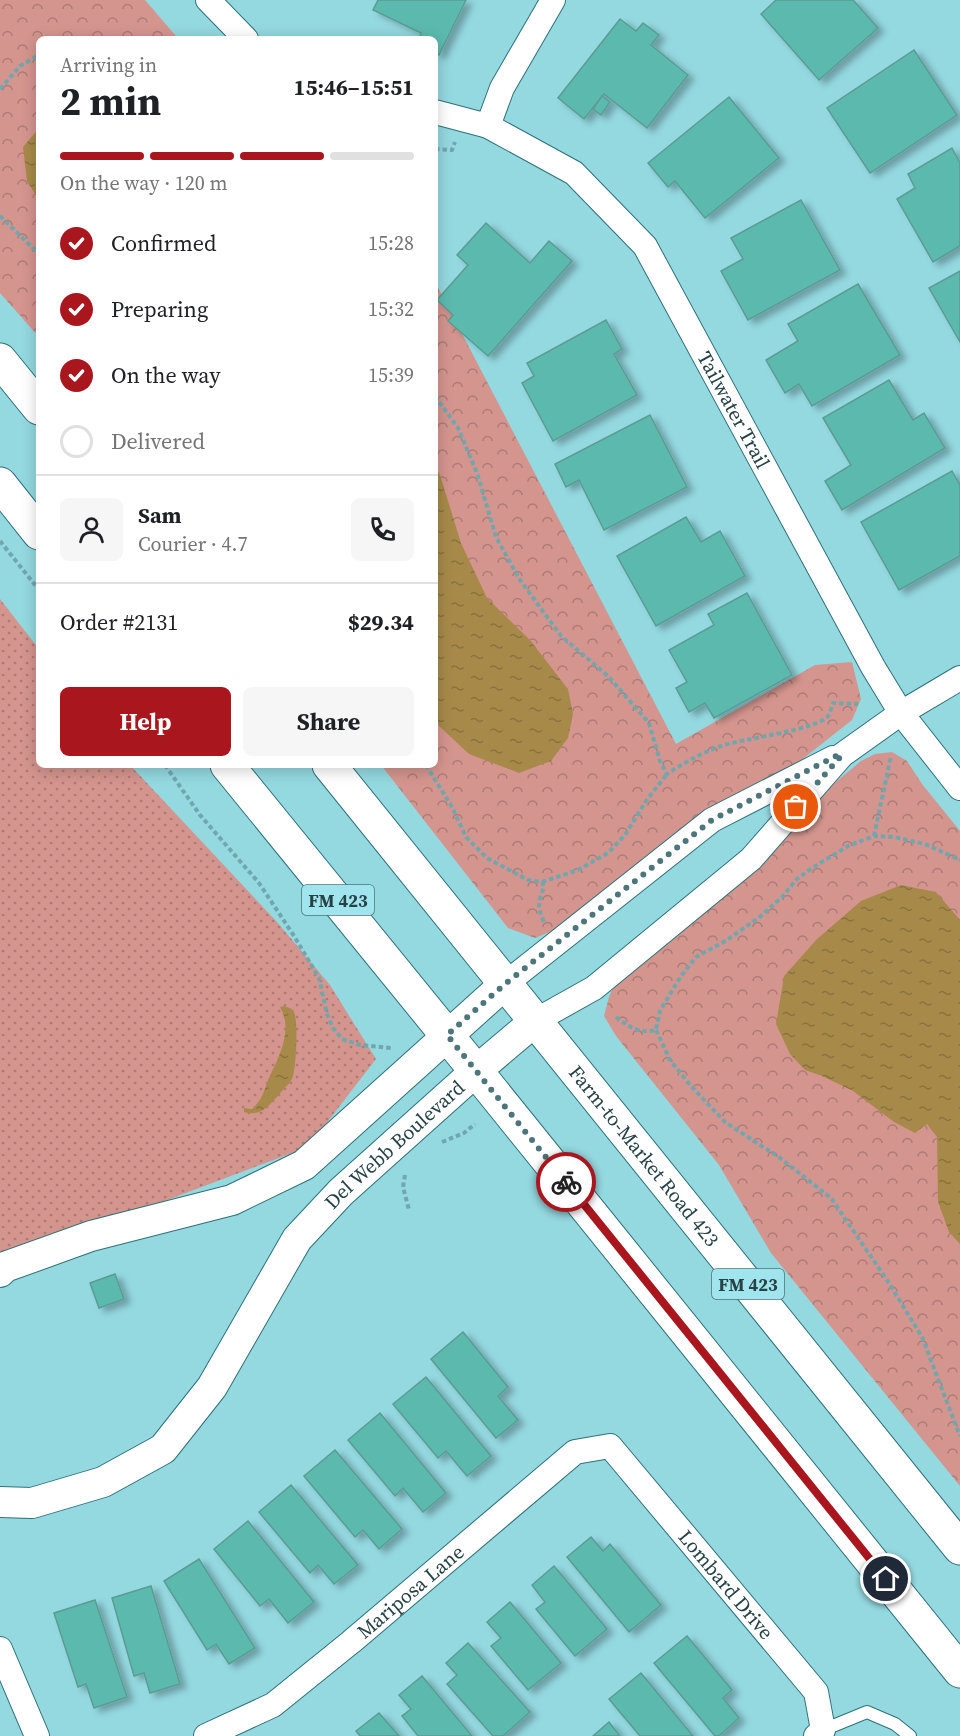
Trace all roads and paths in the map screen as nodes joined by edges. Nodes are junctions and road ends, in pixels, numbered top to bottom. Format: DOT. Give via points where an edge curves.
graph roads {
  1 [pos="208,0"];
  2 [pos="553,0"];
  3 [pos="243,36"];
  4 [pos="36,57"];
  5 [pos="0,89"];
  6 [pos="438,113"];
  7 [pos="488,126"];
  8 [pos="0,216"];
  9 [pos="36,251"];
  10 [pos="0,360"];
  11 [pos="438,400"];
  12 [pos="36,404"];
  13 [pos="0,484"];
  14 [pos="36,529"];
  15 [pos="0,541"];
  16 [pos="36,586"];
  17 [pos="960,678"];
  18 [pos="858,704"];
  19 [pos="901,713"];
  20 [pos="842,755"];
  21 [pos="891,756"];
  22 [pos="167,768"];
  23 [pos="229,768"];
  24 [pos="330,768"];
  25 [pos="428,768"];
  26 [pos="667,774"];
  27 [pos="960,788"];
  28 [pos="874,836"];
  29 [pos="960,860"];
  30 [pos="542,882"];
  31 [pos="544,922"];
  32 [pos="505,984"];
  33 [pos="616,1017"];
  34 [pos="535,1021"];
  35 [pos="656,1030"];
  36 [pos="447,1035"];
  37 [pos="391,1048"];
  38 [pos="476,1071"];
  39 [pos="475,1124"];
  40 [pos="440,1143"];
  41 [pos="410,1168"];
  42 [pos="409,1210"];
  43 [pos="0,1272"];
  44 [pos="960,1436"];
  45 [pos="610,1446"];
  46 [pos="0,1502"];
  47 [pos="960,1548"];
  48 [pos="0,1649"];
  49 [pos="960,1671"];
  50 [pos="819,1733"];
  51 [pos="37,1736"];
  52 [pos="206,1736"];
  53 [pos="910,1736"];
  1 -- 3 [label="street"];
  2 -- 7 [label="street" via="502,88"];
  4 -- 5 [label="path" via="20,66"];
  6 -- 7 [label="street, Tailwater Trail"];
  7 -- 19 [label="street, Tailwater Trail" via="574,173 645,246"];
  8 -- 9 [label="path"];
  10 -- 12 [label="main road"];
  11 -- 26 [label="path" via="458,428 477,473 496,537 520,580 561,636 608,676 649,723"];
  13 -- 14 [label="main road"];
  15 -- 16 [label="path"];
  17 -- 19 [label="street, Del Webb Boulevard"];
  18 -- 26 [label="path" via="833,703 827,717 816,723 720,746"];
  19 -- 20 [label="street, Del Webb Boulevard"];
  19 -- 27 [label="street, Tailwater Trail"];
  20 -- 32 [label="street, Del Webb Boulevard" via="712,820"];
  20 -- 34 [label="street, Del Webb Boulevard" via="751,859 594,988"];
  21 -- 28 [label="path"];
  22 -- 37 [label="path" via="200,815 259,883 294,936 319,978 333,1028 342,1039"];
  23 -- 36 [label="main road, FM 423"];
  24 -- 32 [label="main road, Farm-to-Market Road 423 / FM 423"];
  25 -- 30 [label="path" via="466,837 487,858 528,880"];
  26 -- 30 [label="path" via="608,853 578,870"];
  28 -- 29 [label="path" via="925,844"];
  28 -- 35 [label="path" via="848,846 812,868 760,916 696,957 660,1011"];
  30 -- 31 [label="path" via="538,909"];
  32 -- 34 [label="main road, Farm-to-Market Road 423 / FM 423"];
  32 -- 36 [label="street, Del Webb Boulevard"];
  33 -- 35 [label="path" via="633,1028"];
  34 -- 38 [label="street, Del Webb Boulevard"];
  34 -- 47 [label="main road, Farm-to-Market Road 423 / FM 423"];
  35 -- 44 [label="path" via="670,1060 725,1122 831,1198 922,1337"];
  36 -- 38 [label="main road, FM 423"];
  36 -- 43 [label="street, Del Webb Boulevard" via="304,1164 232,1200 91,1236"];
  38 -- 46 [label="street, Del Webb Boulevard" via="341,1192 297,1239 212,1387 163,1449 103,1482 32,1503"];
  38 -- 49 [label="main road, FM 423"];
  39 -- 40 [label="path"];
  41 -- 42 [label="path" via="403,1187"];
  45 -- 50 [label="street, Lombard Drive" via="816,1692"];
  45 -- 52 [label="street, Mariposa Lane" via="575,1452 273,1705"];
  48 -- 51 [label="street"];
  50 -- 53 [label="lane" via="867,1712 895,1724"];
}
